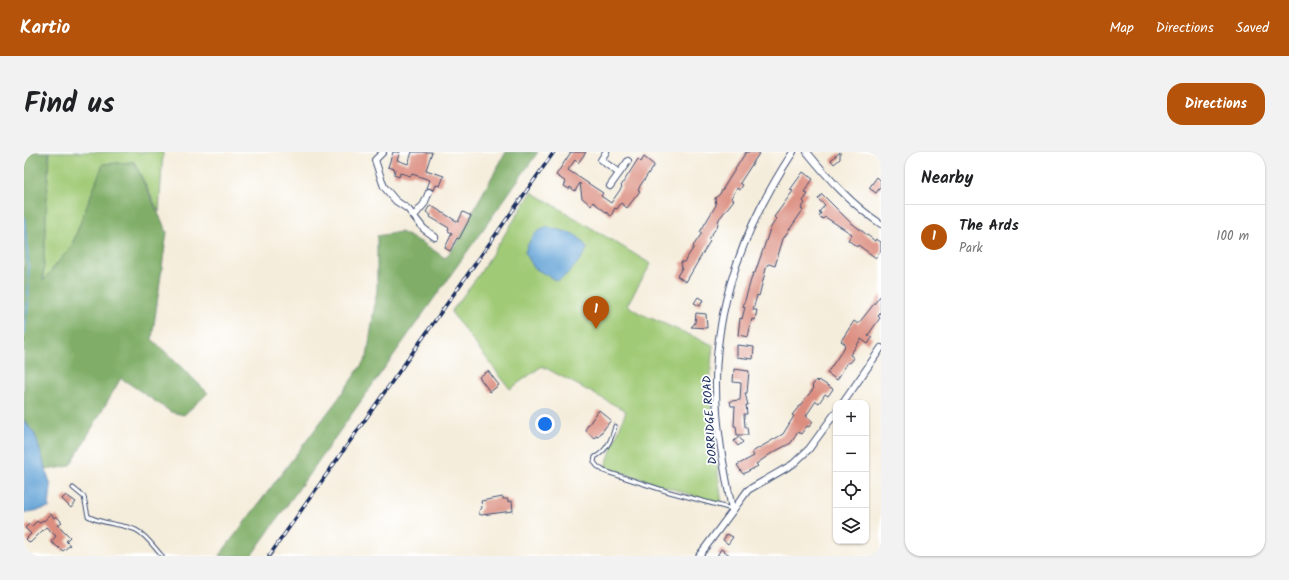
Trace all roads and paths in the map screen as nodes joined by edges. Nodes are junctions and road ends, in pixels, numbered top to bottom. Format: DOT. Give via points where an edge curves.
graph roads {
  1 [pos="383,152"];
  2 [pos="606,152"];
  3 [pos="793,152"];
  4 [pos="807,152"];
  5 [pos="628,160"];
  6 [pos="619,173"];
  7 [pos="610,186"];
  8 [pos="430,192"];
  9 [pos="414,216"];
  10 [pos="881,224"];
  11 [pos="435,237"];
  12 [pos="881,348"];
  13 [pos="845,400"];
  14 [pos="833,416"];
  15 [pos="614,426"];
  16 [pos="72,488"];
  17 [pos="732,510"];
  18 [pos="162,556"];
  19 [pos="699,556"];
  1 -- 9 [label="street" via="375,160 384,187"];
  2 -- 6 [label="street" via="601,160"];
  3 -- 17 [label="street, DORRIDGE ROAD" via="770,186 747,234 731,276 721,324 716,386 723,457"];
  4 -- 10 [label="street" via="844,193 868,216"];
  5 -- 6 [label="street"];
  6 -- 7 [label="street"];
  8 -- 9 [label="street"];
  9 -- 11 [label="street" via="424,229"];
  12 -- 13 [label="street"];
  14 -- 17 [label="street" via="809,449 793,464 748,490"];
  15 -- 17 [label="lane" via="609,444 595,457 594,462 604,471"];
  16 -- 18 [label="lane" via="84,497 88,516 136,530"];
  17 -- 19 [label="street"];
}
